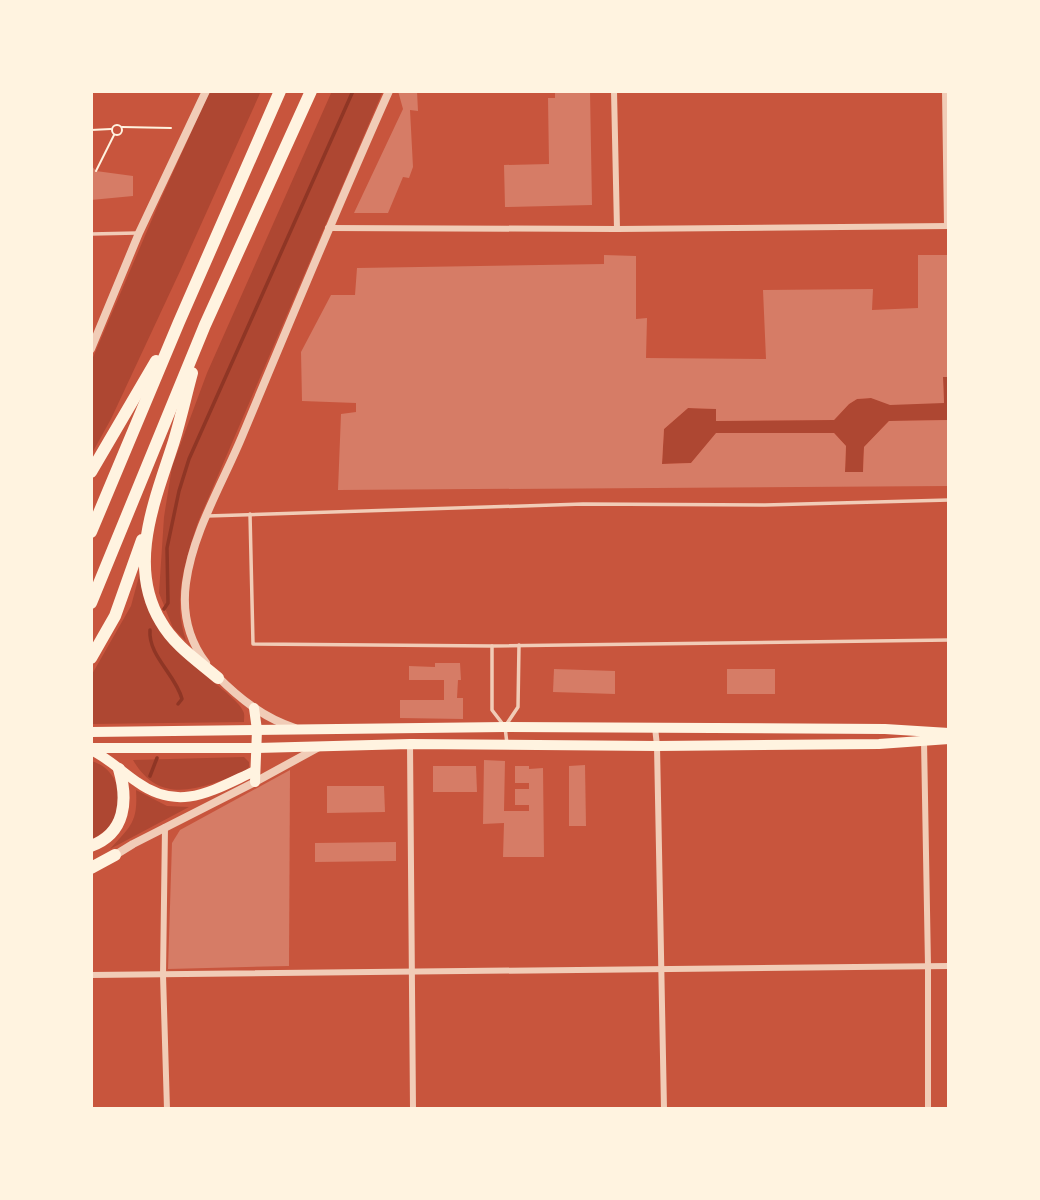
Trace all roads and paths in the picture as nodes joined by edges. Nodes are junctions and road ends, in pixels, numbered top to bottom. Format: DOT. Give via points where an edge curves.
graph roads {
  1 [pos="205,91"];
  2 [pos="280,91"];
  3 [pos="313,91"];
  4 [pos="389,91"];
  5 [pos="614,91"];
  6 [pos="945,91"];
  7 [pos="122,127"];
  8 [pos="171,128"];
  9 [pos="112,129"];
  10 [pos="91,130"];
  11 [pos="114,135"];
  12 [pos="96,171"];
  13 [pos="948,226"];
  14 [pos="328,228"];
  15 [pos="617,229"];
  16 [pos="139,233"];
  17 [pos="91,234"];
  18 [pos="179,322"];
  19 [pos="205,325"];
  20 [pos="91,349"];
  21 [pos="91,472"];
  22 [pos="949,500"];
  23 [pos="250,514"];
  24 [pos="207,516"];
  25 [pos="149,520"];
  26 [pos="91,531"];
  27 [pos="91,604"];
  28 [pos="949,640"];
  29 [pos="519,645"];
  30 [pos="492,646"];
  31 [pos="91,658"];
  32 [pos="218,678"];
  33 [pos="254,708"];
  34 [pos="505,727"];
  35 [pos="655,727"];
  36 [pos="257,730"];
  37 [pos="302,730"];
  38 [pos="91,732"];
  39 [pos="949,733"];
  40 [pos="949,739"];
  41 [pos="924,741"];
  42 [pos="410,744"];
  43 [pos="507,746"];
  44 [pos="657,746"];
  45 [pos="319,747"];
  46 [pos="257,748"];
  47 [pos="91,749"];
  48 [pos="119,769"];
  49 [pos="256,771"];
  50 [pos="255,782"];
  51 [pos="165,827"];
  52 [pos="91,846"];
  53 [pos="115,855"];
  54 [pos="91,868"];
  55 [pos="91,876"];
  56 [pos="928,966"];
  57 [pos="949,966"];
  58 [pos="662,969"];
  59 [pos="413,971"];
  60 [pos="91,975"];
  61 [pos="163,975"];
  62 [pos="167,1109"];
  63 [pos="413,1109"];
  64 [pos="664,1109"];
  65 [pos="928,1109"];
  1 -- 16 [label="street"];
  2 -- 18 [label="highway"];
  3 -- 19 [label="highway"];
  4 -- 14 [label="street"];
  5 -- 15 [label="street"];
  6 -- 13 [label="street"];
  7 -- 8 [label="path"];
  7 -- 9 [label="path"];
  7 -- 11 [label="path" via="121,134"];
  9 -- 10 [label="path"];
  9 -- 11 [label="path"];
  11 -- 12 [label="path"];
  13 -- 15 [label="street"];
  14 -- 15 [label="street"];
  14 -- 24 [label="street"];
  16 -- 17 [label="lane"];
  16 -- 20 [label="street"];
  18 -- 21 [label="highway"];
  18 -- 26 [label="highway"];
  19 -- 25 [label="highway"];
  19 -- 27 [label="highway"];
  22 -- 23 [label="lane"];
  23 -- 24 [label="lane"];
  23 -- 30 [label="lane" via="253,644"];
  24 -- 32 [label="street" via="191,559 185,605 192,642"];
  25 -- 31 [label="highway" via="120,604"];
  25 -- 32 [label="highway" via="146,577 156,614 180,646"];
  28 -- 29 [label="lane"];
  29 -- 30 [label="lane"];
  29 -- 34 [label="lane" via="518,708"];
  30 -- 34 [label="lane" via="492,710"];
  32 -- 33 [label="street"];
  33 -- 36 [label="main road"];
  33 -- 37 [label="street"];
  34 -- 35 [label="main road"];
  34 -- 37 [label="main road"];
  34 -- 43 [label="lane"];
  35 -- 39 [label="main road"];
  35 -- 44 [label="street"];
  36 -- 37 [label="main road"];
  36 -- 38 [label="main road"];
  36 -- 46 [label="main road"];
  40 -- 41 [label="main road"];
  41 -- 44 [label="main road"];
  41 -- 56 [label="street"];
  42 -- 43 [label="main road"];
  42 -- 45 [label="main road"];
  42 -- 59 [label="street"];
  43 -- 44 [label="main road"];
  44 -- 58 [label="street"];
  45 -- 46 [label="main road"];
  45 -- 50 [label="street"];
  46 -- 47 [label="main road"];
  46 -- 49 [label="main road"];
  47 -- 48 [label="main road"];
  48 -- 49 [label="main road" via="156,793 181,798 204,794"];
  48 -- 52 [label="highway" via="124,793 118,824"];
  49 -- 50 [label="main road"];
  50 -- 51 [label="street"];
  51 -- 53 [label="street"];
  51 -- 61 [label="street"];
  53 -- 54 [label="highway"];
  53 -- 55 [label="street"];
  56 -- 57 [label="street"];
  56 -- 58 [label="street"];
  56 -- 65 [label="street"];
  58 -- 59 [label="street"];
  58 -- 64 [label="street"];
  59 -- 61 [label="street"];
  59 -- 63 [label="street"];
  60 -- 61 [label="street"];
  61 -- 62 [label="street"];
}
